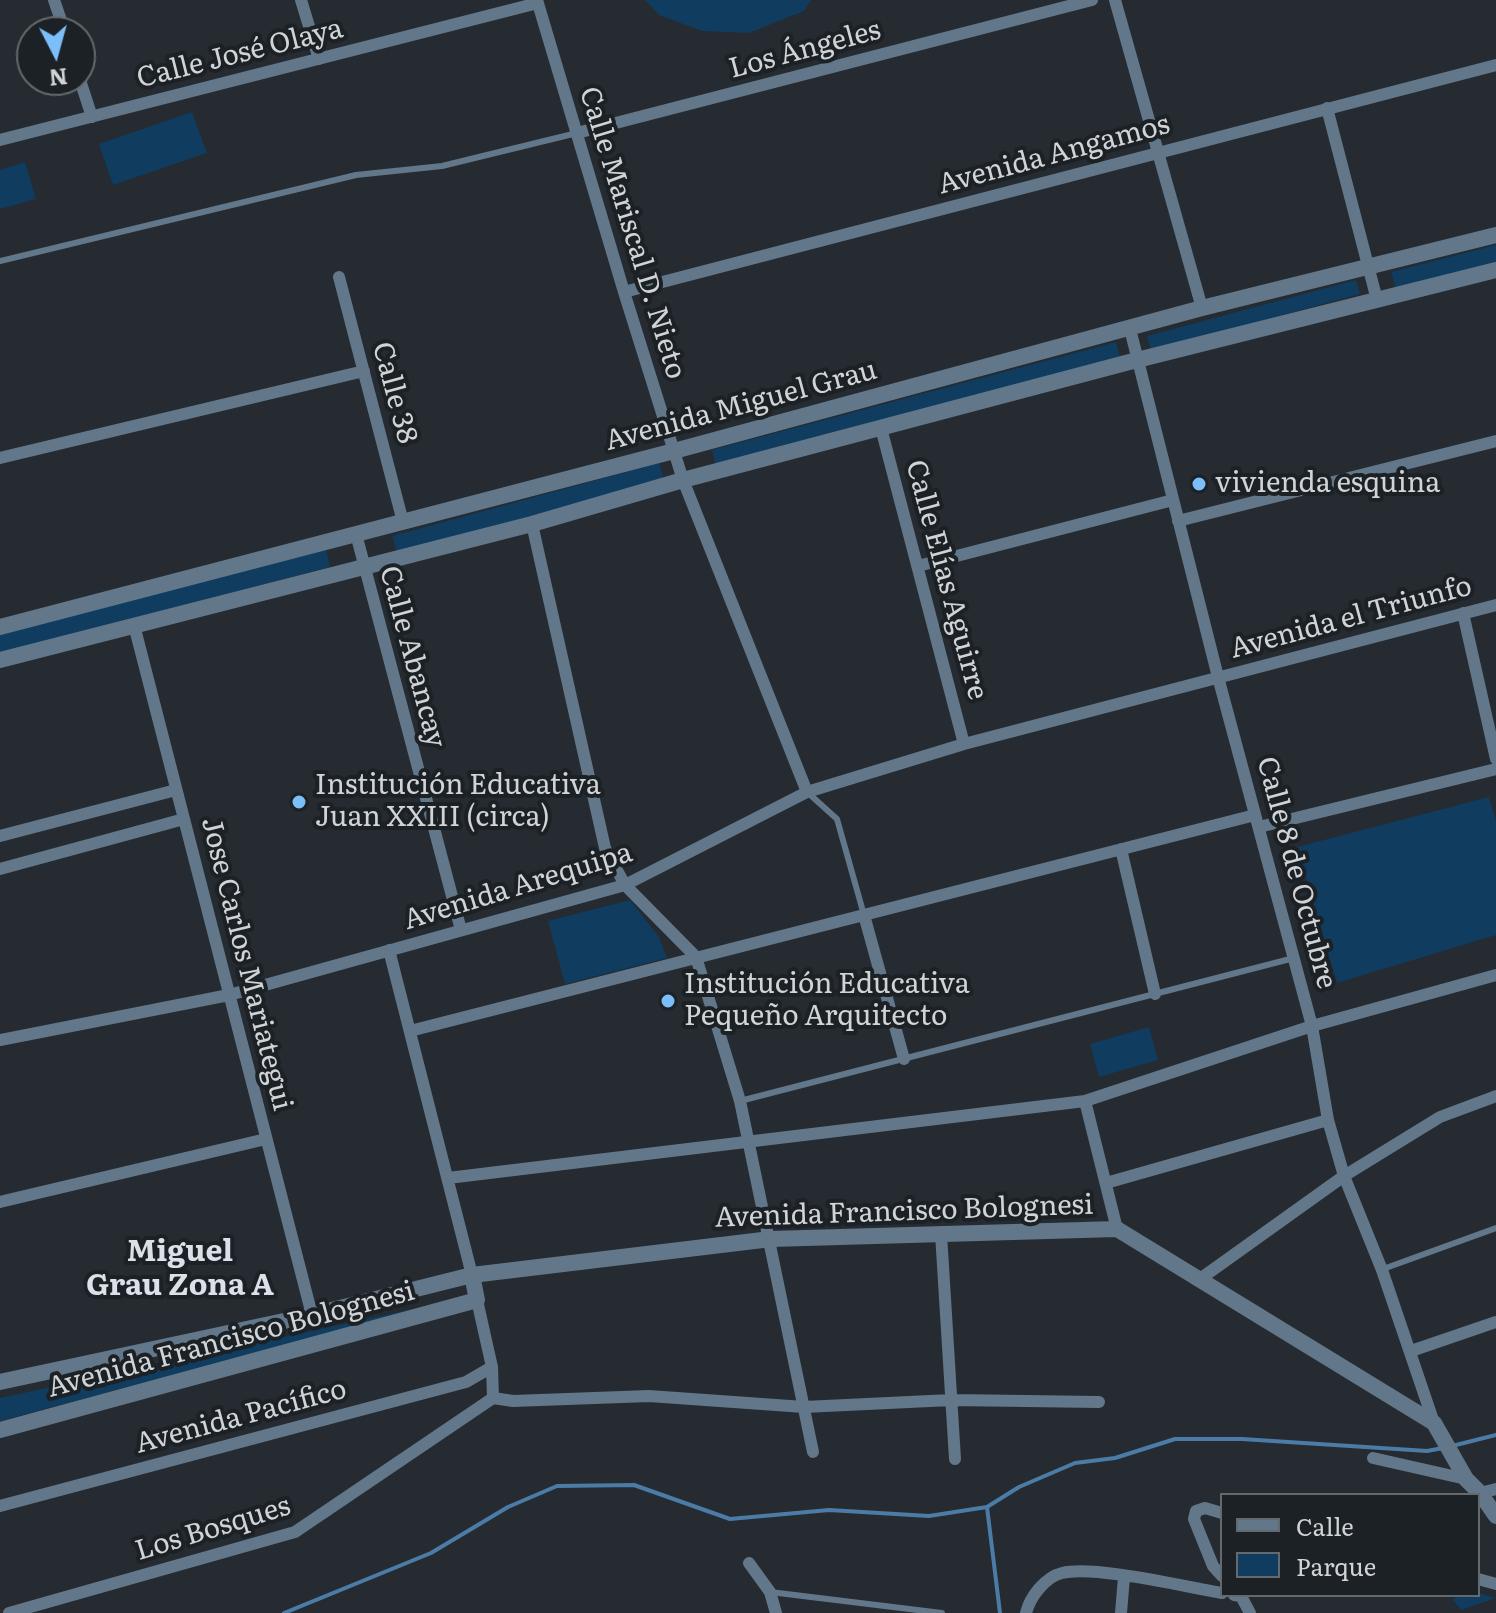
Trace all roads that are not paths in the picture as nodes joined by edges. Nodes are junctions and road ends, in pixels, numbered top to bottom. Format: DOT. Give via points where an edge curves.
graph roads {
  1 [pos="301,0"];
  2 [pos="1092,0"];
  3 [pos="1115,0"];
  4 [pos="538,2"];
  5 [pos="319,59"];
  6 [pos="1496,65"];
  7 [pos="85,96"];
  8 [pos="1327,108"];
  9 [pos="92,117"];
  10 [pos="577,133"];
  11 [pos="0,140"];
  12 [pos="1157,153"];
  13 [pos="1496,235"];
  14 [pos="0,261"];
  15 [pos="1368,267"];
  16 [pos="1496,270"];
  17 [pos="339,277"];
  18 [pos="624,292"];
  19 [pos="1377,300"];
  20 [pos="1202,308"];
  21 [pos="1130,329"];
  22 [pos="1137,360"];
  23 [pos="364,371"];
  24 [pos="881,428"];
  25 [pos="1496,441"];
  26 [pos="674,451"];
  27 [pos="0,458"];
  28 [pos="683,480"];
  29 [pos="1173,500"];
  30 [pos="1178,521"];
  31 [pos="403,522"];
  32 [pos="532,524"];
  33 [pos="356,534"];
  34 [pos="918,566"];
  35 [pos="363,568"];
  36 [pos="1496,605"];
  37 [pos="1463,613"];
  38 [pos="134,625"];
  39 [pos="0,627"];
  40 [pos="0,660"];
  41 [pos="1218,677"];
  42 [pos="964,744"];
  43 [pos="1496,759"];
  44 [pos="1496,769"];
  45 [pos="176,790"];
  46 [pos="807,792"];
  47 [pos="184,819"];
  48 [pos="1257,821"];
  49 [pos="0,836"];
  50 [pos="1121,849"];
  51 [pos="0,869"];
  52 [pos="625,885"];
  53 [pos="864,915"];
  54 [pos="461,930"];
  55 [pos="389,950"];
  56 [pos="696,957"];
  57 [pos="1294,958"];
  58 [pos="1496,975"];
  59 [pos="1155,994"];
  60 [pos="229,995"];
  61 [pos="1312,1026"];
  62 [pos="410,1031"];
  63 [pos="0,1040"];
  64 [pos="904,1059"];
  65 [pos="1496,1096"];
  66 [pos="740,1101"];
  67 [pos="1085,1101"];
  68 [pos="1328,1120"];
  69 [pos="266,1139"];
  70 [pos="748,1141"];
  71 [pos="1344,1176"];
  72 [pos="448,1178"];
  73 [pos="1106,1183"];
  74 [pos="0,1202"];
  75 [pos="1496,1228"];
  76 [pos="1117,1229"];
  77 [pos="941,1234"];
  78 [pos="771,1239"];
  79 [pos="1382,1270"];
  80 [pos="472,1275"];
  81 [pos="1200,1279"];
  82 [pos="477,1300"];
  83 [pos="312,1315"];
  84 [pos="1496,1322"];
  85 [pos="1411,1351"];
  86 [pos="492,1367"];
  87 [pos="0,1382"];
  88 [pos="493,1398"];
  89 [pos="951,1400"];
  90 [pos="1099,1402"];
  91 [pos="804,1407"];
  92 [pos="1435,1424"];
  93 [pos="0,1430"];
  94 [pos="813,1452"];
  95 [pos="1373,1458"];
  96 [pos="955,1459"];
  97 [pos="1466,1479"];
  98 [pos="1488,1491"];
  99 [pos="0,1506"];
  100 [pos="1220,1512"];
  101 [pos="1496,1516"];
  102 [pos="749,1563"];
  103 [pos="1220,1574"];
  104 [pos="1124,1577"];
  105 [pos="770,1592"];
  106 [pos="1220,1593"];
  107 [pos="0,1601"];
  108 [pos="862,1601"];
  109 [pos="6,1613"];
  110 [pos="776,1613"];
  111 [pos="865,1613"];
  112 [pos="942,1613"];
  113 [pos="1026,1613"];
  114 [pos="1121,1613"];
  1 -- 5 [label="street"];
  2 -- 10 [label="street, Los Ángeles"];
  3 -- 12 [label="street"];
  4 -- 5 [label="street, Calle José Olaya"];
  4 -- 10 [label="street, Calle Mariscal D. Nieto"];
  5 -- 9 [label="street, Calle José Olaya"];
  6 -- 8 [label="street, Avenida Angamos"];
  7 -- 9 [label="street"];
  8 -- 12 [label="street, Avenida Angamos"];
  8 -- 15 [label="street"];
  9 -- 11 [label="street, Calle José Olaya"];
  10 -- 14 [label="lane" via="442,166 356,175"];
  10 -- 18 [label="street, Calle Mariscal D. Nieto"];
  12 -- 18 [label="street, Avenida Angamos"];
  12 -- 20 [label="street"];
  13 -- 15 [label="street, Avenida Miguel Grau"];
  15 -- 19 [label="street"];
  15 -- 20 [label="street, Avenida Miguel Grau"];
  16 -- 19 [label="street, Avenida Miguel Grau"];
  17 -- 23 [label="street, Calle 38"];
  18 -- 26 [label="street, Calle Mariscal D. Nieto"];
  19 -- 22 [label="street, Avenida Miguel Grau"];
  20 -- 21 [label="street, Avenida Miguel Grau"];
  21 -- 22 [label="street, Calle 8 de Octubre"];
  21 -- 26 [label="street, Avenida Miguel Grau"];
  22 -- 24 [label="street, Avenida Miguel Grau"];
  22 -- 29 [label="street, Calle 8 de Octubre"];
  23 -- 27 [label="street"];
  23 -- 31 [label="street, Calle 38"];
  24 -- 28 [label="street, Avenida Miguel Grau"];
  24 -- 34 [label="street, Calle Elías Aguirre"];
  25 -- 30 [label="street"];
  26 -- 28 [label="street, Calle Mariscal D. Nieto"];
  26 -- 31 [label="street, Avenida Miguel Grau"];
  28 -- 32 [label="street, Avenida Miguel Grau"];
  28 -- 46 [label="street, Calle Mariscal D. Nieto"];
  29 -- 30 [label="street, Calle 8 de Octubre"];
  29 -- 34 [label="street"];
  30 -- 41 [label="street, Calle 8 de Octubre"];
  31 -- 33 [label="street, Avenida Miguel Grau"];
  32 -- 35 [label="street, Avenida Miguel Grau"];
  32 -- 52 [label="street" via="605,848"];
  33 -- 35 [label="street, Calle Abancay"];
  33 -- 39 [label="street, Avenida Miguel Grau"];
  34 -- 42 [label="street, Calle Elías Aguirre"];
  35 -- 38 [label="street, Avenida Miguel Grau"];
  35 -- 54 [label="street, Calle Abancay"];
  36 -- 37 [label="street, Avenida el Triunfo"];
  37 -- 41 [label="street, Avenida el Triunfo"];
  37 -- 43 [label="street"];
  38 -- 40 [label="street, Avenida Miguel Grau"];
  38 -- 45 [label="street, Jose Carlos Mariategui"];
  41 -- 42 [label="street, Avenida Arequipa"];
  41 -- 48 [label="street, Calle 8 de Octubre"];
  42 -- 46 [label="street, Avenida Arequipa"];
  44 -- 48 [label="street"];
  45 -- 47 [label="street, Jose Carlos Mariategui"];
  45 -- 49 [label="street"];
  46 -- 52 [label="street, Avenida Arequipa"];
  46 -- 53 [label="lane" via="837,819"];
  47 -- 51 [label="street"];
  47 -- 60 [label="street, Jose Carlos Mariategui"];
  48 -- 50 [label="street"];
  48 -- 57 [label="street, Calle 8 de Octubre"];
  50 -- 53 [label="street"];
  50 -- 59 [label="street"];
  52 -- 54 [label="street, Avenida Arequipa"];
  52 -- 56 [label="street"];
  53 -- 56 [label="street"];
  53 -- 64 [label="street"];
  54 -- 55 [label="street, Avenida Arequipa"];
  55 -- 60 [label="street, Avenida Arequipa"];
  55 -- 62 [label="street"];
  56 -- 62 [label="street"];
  56 -- 66 [label="street"];
  57 -- 59 [label="lane"];
  57 -- 61 [label="street, Calle 8 de Octubre"];
  58 -- 61 [label="street"];
  59 -- 64 [label="lane"];
  60 -- 63 [label="street, Avenida Arequipa"];
  60 -- 69 [label="street, Jose Carlos Mariategui"];
  61 -- 67 [label="street"];
  61 -- 68 [label="street, Calle 8 de Octubre"];
  62 -- 72 [label="street"];
  64 -- 66 [label="lane"];
  65 -- 71 [label="street" via="1440,1117"];
  66 -- 70 [label="street"];
  67 -- 70 [label="street"];
  67 -- 73 [label="street"];
  68 -- 71 [label="street, Calle 8 de Octubre"];
  68 -- 73 [label="street"];
  69 -- 74 [label="street"];
  69 -- 83 [label="street, Jose Carlos Mariategui"];
  70 -- 72 [label="street"];
  70 -- 78 [label="street"];
  71 -- 79 [label="street, Calle 8 de Octubre"];
  71 -- 81 [label="street"];
  72 -- 80 [label="street"];
  73 -- 76 [label="street"];
  75 -- 79 [label="lane"];
  76 -- 77 [label="street, Avenida Francisco Bolognesi"];
  76 -- 81 [label="street, Avenida Francisco Bolognesi"];
  77 -- 78 [label="street, Avenida Francisco Bolognesi"];
  77 -- 89 [label="street"];
  78 -- 80 [label="street, Avenida Francisco Bolognesi"];
  78 -- 91 [label="street"];
  79 -- 85 [label="street, Calle 8 de Octubre"];
  80 -- 82 [label="street"];
  80 -- 83 [label="street, Avenida Francisco Bolognesi"];
  81 -- 92 [label="street, Avenida Francisco Bolognesi"];
  82 -- 86 [label="street"];
  82 -- 93 [label="street, Avenida Francisco Bolognesi"];
  83 -- 87 [label="street, Avenida Francisco Bolognesi"];
  84 -- 85 [label="street"];
  85 -- 92 [label="street, Calle 8 de Octubre"];
  86 -- 88 [label="street"];
  86 -- 99 [label="street, Avenida Pacífico" via="466,1382"];
  88 -- 91 [label="street" via="649,1396"];
  88 -- 109 [label="street, Los Bosques" via="295,1532"];
  89 -- 90 [label="street"];
  89 -- 91 [label="street"];
  89 -- 96 [label="street"];
  91 -- 94 [label="street"];
  92 -- 97 [label="street"];
  95 -- 97 [label="street"];
  97 -- 98 [label="street"];
  98 -- 101 [label="street"];
  100 -- 103 [label="street" via="1205,1508 1196,1511 1194,1519"];
  102 -- 105 [label="street"];
  104 -- 106 [label="street"];
  104 -- 113 [label="street" via="1061,1573 1037,1592"];
  104 -- 114 [label="street"];
  105 -- 108 [label="lane"];
  105 -- 110 [label="street"];
  107 -- 109 [label="street"];
  108 -- 111 [label="lane"];
  108 -- 112 [label="lane"];
}
